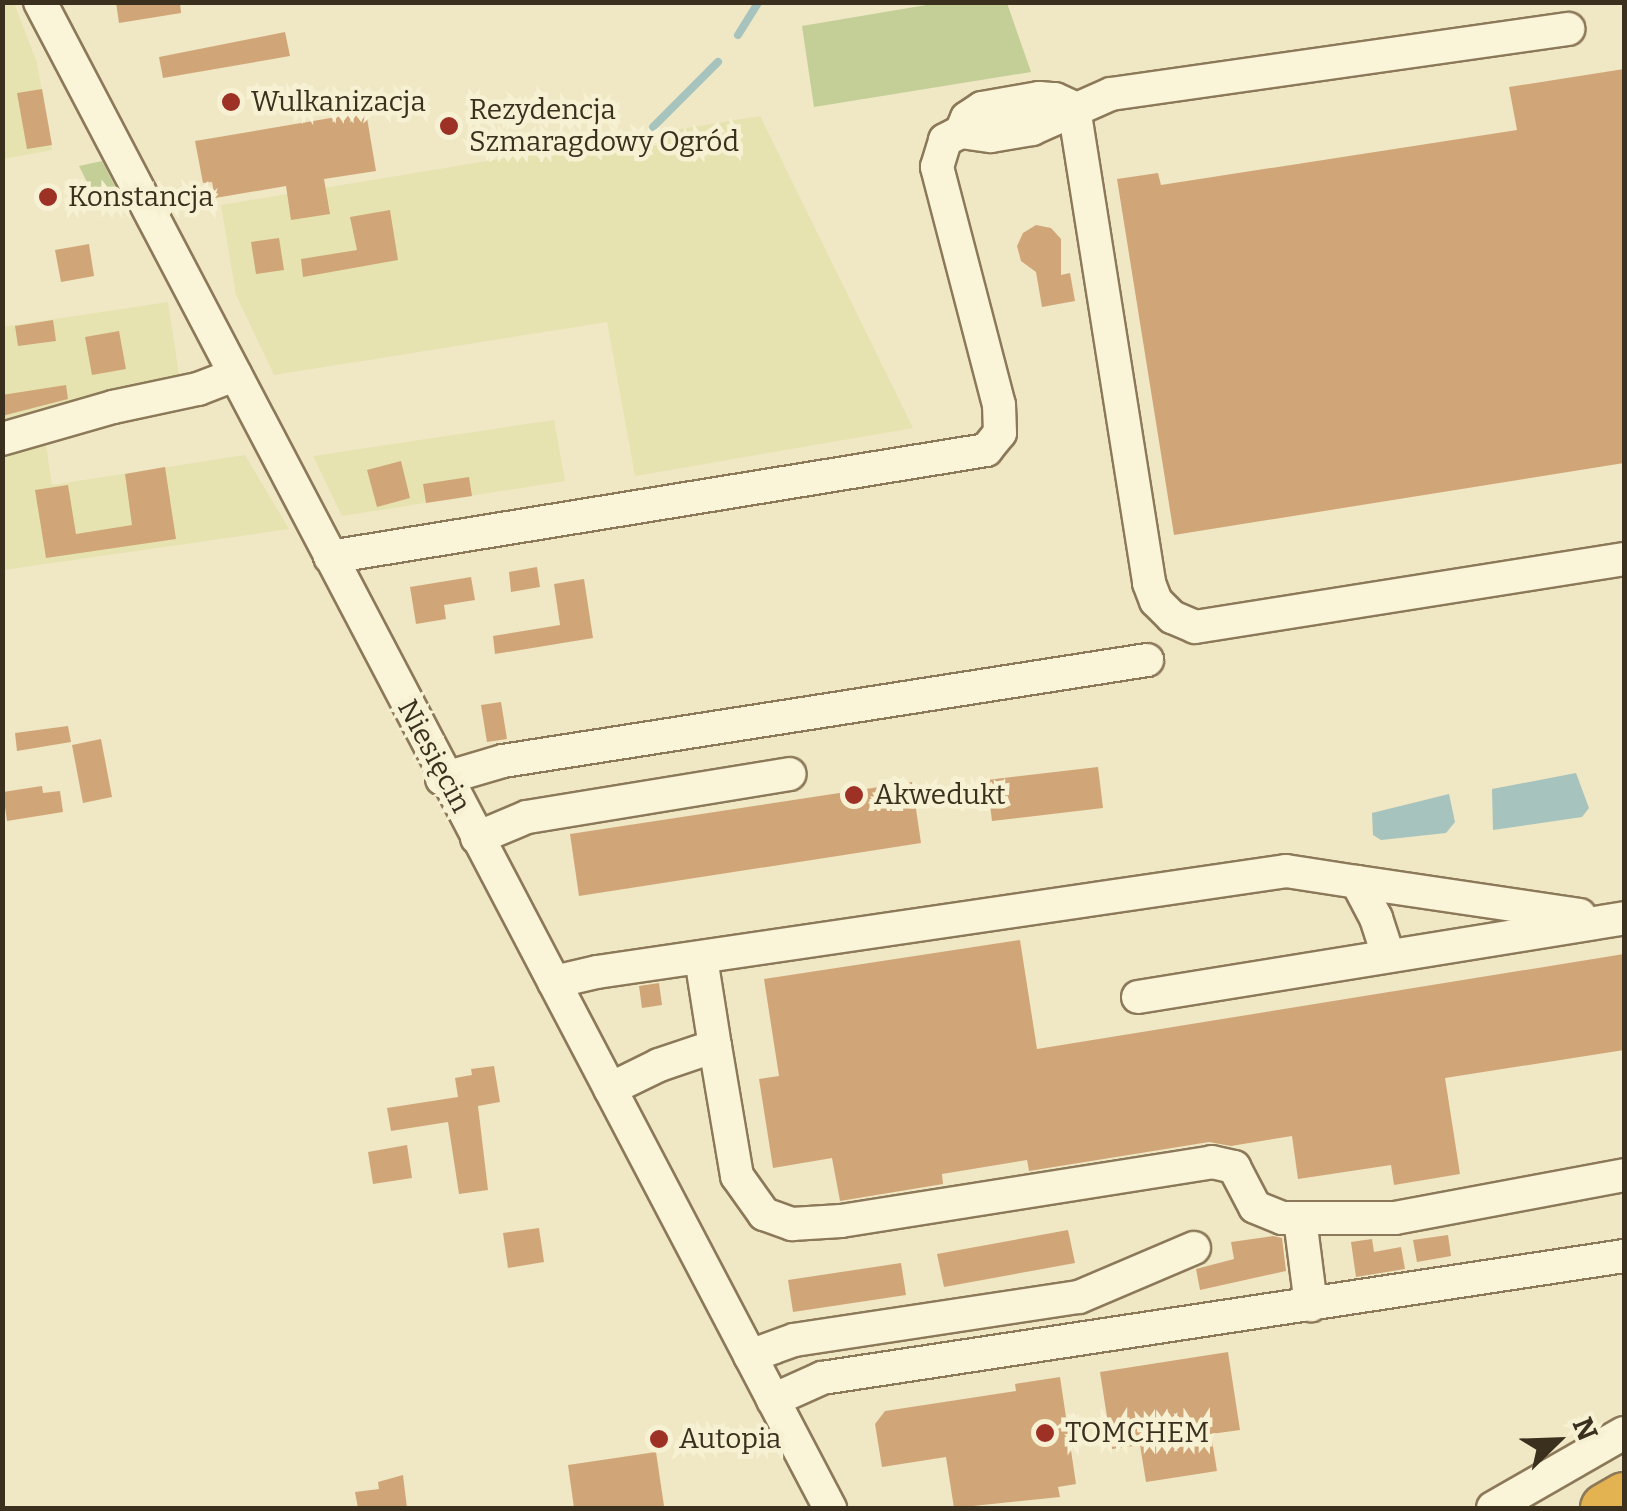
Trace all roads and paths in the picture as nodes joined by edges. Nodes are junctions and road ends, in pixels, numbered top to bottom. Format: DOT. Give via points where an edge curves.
graph roads {
  1 [pos="40,2"];
  2 [pos="1568,28"];
  3 [pos="1074,108"];
  4 [pos="235,374"];
  5 [pos="2,439"];
  6 [pos="330,557"];
  7 [pos="1624,560"];
  8 [pos="1147,660"];
  9 [pos="789,774"];
  10 [pos="444,778"];
  11 [pos="477,838"];
  12 [pos="1357,882"];
  13 [pos="1619,919"];
  14 [pos="1388,956"];
  15 [pos="701,958"];
  16 [pos="554,982"];
  17 [pos="1138,997"];
  18 [pos="714,1046"];
  19 [pos="610,1089"];
  20 [pos="1624,1175"];
  21 [pos="1300,1219"];
  22 [pos="1194,1248"];
  23 [pos="1624,1256"];
  24 [pos="1311,1305"];
  25 [pos="750,1356"];
  26 [pos="774,1400"];
  27 [pos="1624,1433"];
  28 [pos="1624,1497"];
  29 [pos="830,1508"];
  30 [pos="1493,1508"];
  31 [pos="1604,1508"];
  1 -- 4 [label="street, Niesięcin"];
  2 -- 3 [label="street" via="1111,94"];
  3 -- 6 [label="street" via="1032,128 991,136 961,132 946,140 936,167 999,405 1000,434 986,450"];
  3 -- 7 [label="street" via="1148,583 1172,617 1195,627"];
  4 -- 5 [label="street"];
  4 -- 6 [label="street, Niesięcin"];
  6 -- 10 [label="street, Niesięcin"];
  8 -- 10 [label="street" via="503,760"];
  9 -- 11 [label="street" via="535,815"];
  10 -- 11 [label="street, Niesięcin"];
  11 -- 16 [label="street, Niesięcin"];
  12 -- 13 [label="street"];
  12 -- 14 [label="street"];
  12 -- 15 [label="street" via="1273,872"];
  13 -- 14 [label="street"];
  14 -- 17 [label="street"];
  15 -- 16 [label="street"];
  15 -- 18 [label="street"];
  16 -- 19 [label="street, Niesięcin"];
  18 -- 19 [label="street"];
  18 -- 21 [label="street" via="737,1176 756,1207 783,1223 841,1221 1212,1162 1234,1166 1260,1211"];
  19 -- 25 [label="street, Niesięcin"];
  20 -- 21 [label="street" via="1395,1218"];
  21 -- 24 [label="street"];
  22 -- 25 [label="street" via="1079,1297 794,1340"];
  23 -- 24 [label="street"];
  24 -- 26 [label="street" via="826,1377"];
  25 -- 26 [label="street, Niesięcin"];
  26 -- 29 [label="street, Niesięcin"];
  27 -- 30 [label="street"];
  28 -- 31 [label="highway"];
}
